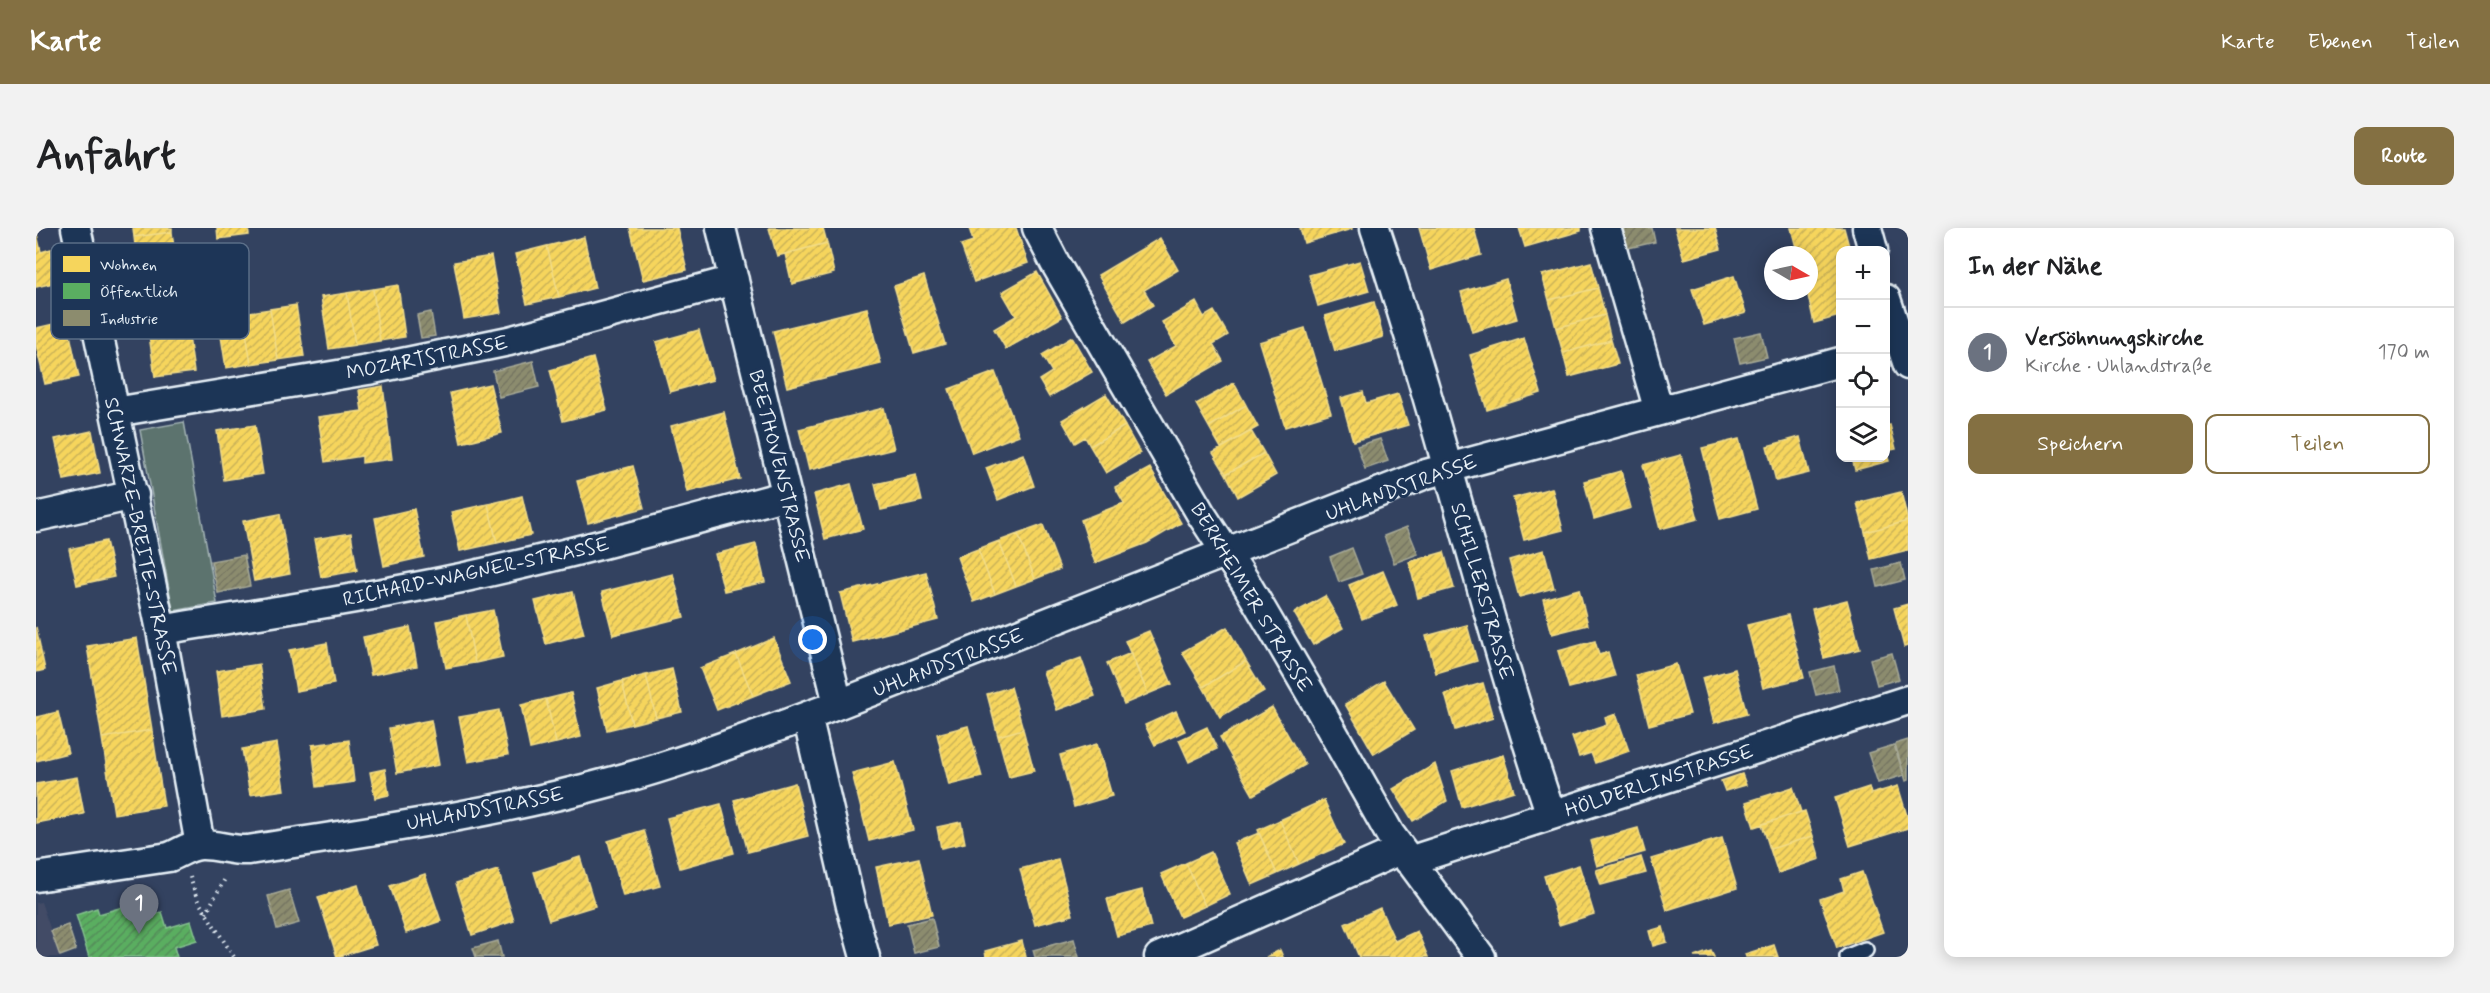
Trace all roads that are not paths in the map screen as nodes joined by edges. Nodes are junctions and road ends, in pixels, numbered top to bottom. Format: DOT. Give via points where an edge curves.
graph roads {
  1 [pos="76,228"];
  2 [pos="721,228"];
  3 [pos="1037,228"];
  4 [pos="1376,228"];
  5 [pos="1606,228"];
  6 [pos="1867,228"];
  7 [pos="79,243"];
  8 [pos="1872,246"];
  9 [pos="734,280"];
  10 [pos="1886,300"];
  11 [pos="100,339"];
  12 [pos="1900,349"];
  13 [pos="1836,363"];
  14 [pos="1659,411"];
  15 [pos="115,412"];
  16 [pos="1448,467"];
  17 [pos="134,495"];
  18 [pos="787,495"];
  19 [pos="36,517"];
  20 [pos="1226,552"];
  21 [pos="161,630"];
  22 [pos="1908,700"];
  23 [pos="838,704"];
  24 [pos="807,716"];
  25 [pos="1551,815"];
  26 [pos="190,849"];
  27 [pos="1405,855"];
  28 [pos="36,877"];
  29 [pos="1865,950"];
  30 [pos="865,957"];
  31 [pos="1159,957"];
  32 [pos="1481,957"];
  33 [pos="1848,957"];
  1 -- 7 [label="street, SCHWARZE-BREITE-STRASSE"];
  2 -- 9 [label="street, BEETHOVENSTRASSE"];
  3 -- 20 [label="street, BERKHEIMER STRASSE"];
  4 -- 16 [label="street, SCHILLERSTRASSE"];
  5 -- 14 [label="street"];
  6 -- 8 [label="street"];
  9 -- 15 [label="street, MOZARTSTRASSE" via="499,343 369,370"];
  9 -- 18 [label="street, BEETHOVENSTRASSE"];
  10 -- 12 [label="street"];
  11 -- 15 [label="street, SCHWARZE-BREITE-STRASSE"];
  13 -- 14 [label="street, UHLANDSTRASSE"];
  14 -- 16 [label="street, UHLANDSTRASSE"];
  15 -- 17 [label="street, SCHWARZE-BREITE-STRASSE"];
  16 -- 20 [label="street, UHLANDSTRASSE"];
  16 -- 25 [label="street, SCHILLERSTRASSE"];
  17 -- 19 [label="street"];
  17 -- 21 [label="street, SCHWARZE-BREITE-STRASSE"];
  18 -- 21 [label="street, RICHARD-WAGNER-STRASSE" via="460,578"];
  18 -- 23 [label="street, BEETHOVENSTRASSE"];
  20 -- 23 [label="street, UHLANDSTRASSE"];
  20 -- 27 [label="street, BERKHEIMER STRASSE"];
  21 -- 26 [label="street, SCHWARZE-BREITE-STRASSE"];
  22 -- 25 [label="street, HÖLDERLINSTRASSE"];
  23 -- 24 [label="street, UHLANDSTRASSE"];
  24 -- 26 [label="street, UHLANDSTRASSE" via="654,770 585,789 482,811 248,850"];
  24 -- 30 [label="street"];
  25 -- 27 [label="street, HÖLDERLINSTRASSE"];
  26 -- 28 [label="street, UHLANDSTRASSE" via="154,860"];
  27 -- 31 [label="street, HÖLDERLINSTRASSE"];
  27 -- 32 [label="street, BERKHEIMER STRASSE"];
  29 -- 33 [label="lane"];
}
